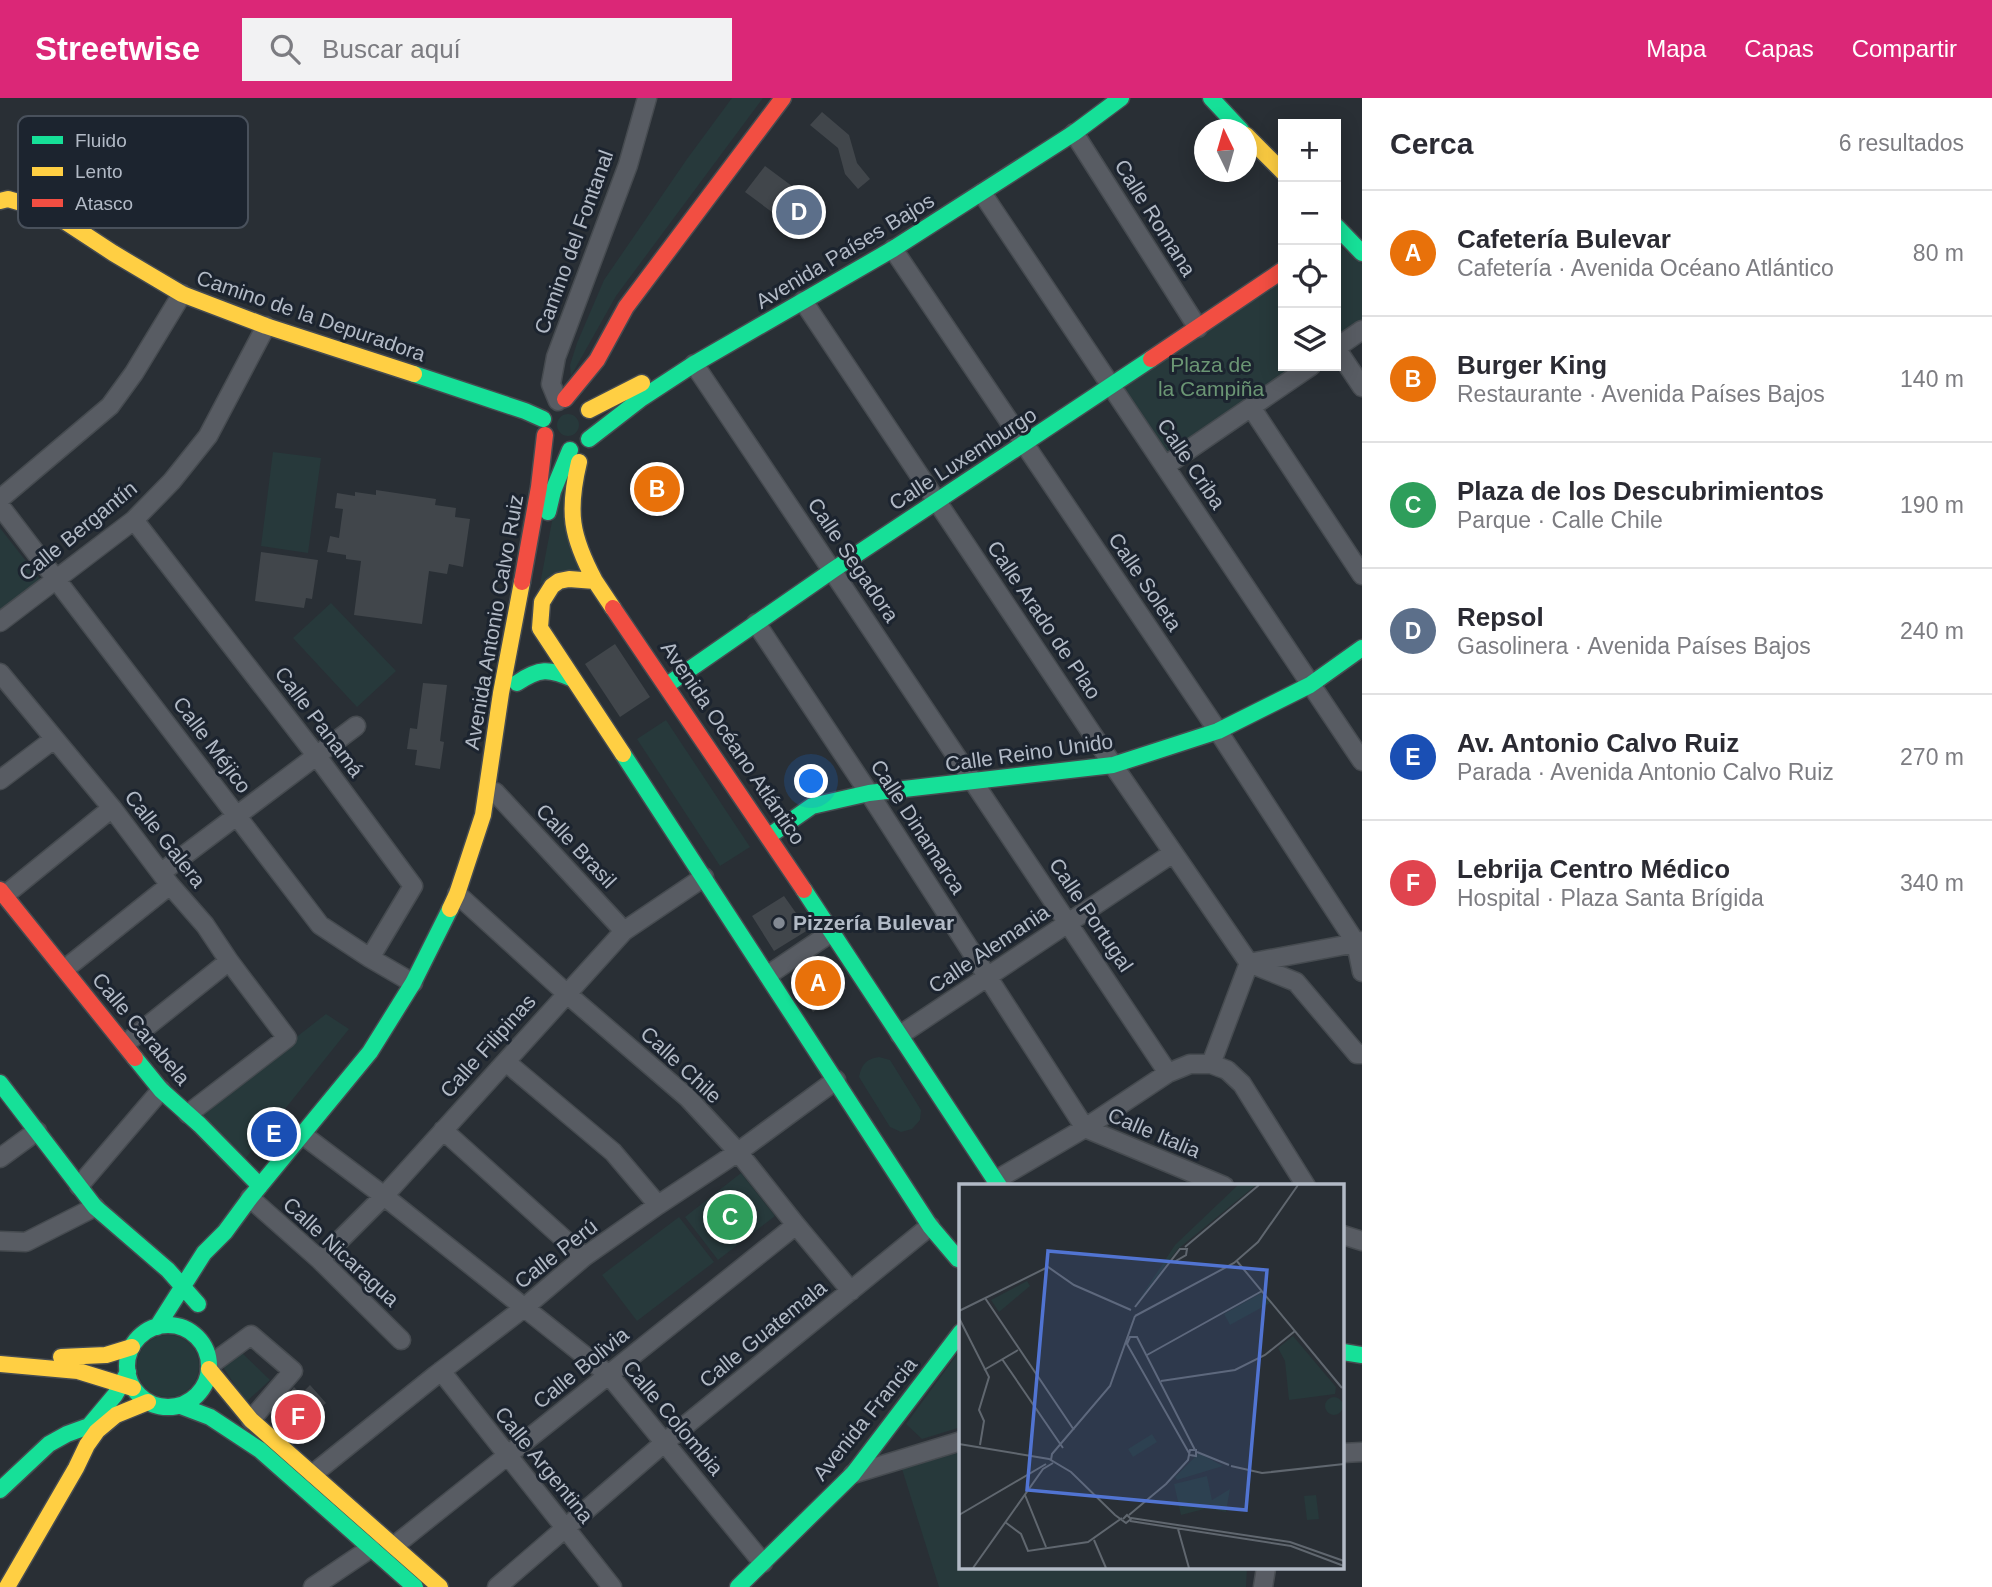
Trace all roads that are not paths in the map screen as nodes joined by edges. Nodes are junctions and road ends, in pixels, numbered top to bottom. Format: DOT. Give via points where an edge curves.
graph roads {
  1 [pos="647,98"];
  2 [pos="1100,98"];
  3 [pos="1121,98"];
  4 [pos="1210,98"];
  5 [pos="783,99"];
  6 [pos="1230,119"];
  7 [pos="1074,133"];
  8 [pos="1257,146"];
  9 [pos="1278,168"];
  10 [pos="982,193"];
  11 [pos="0,201"];
  12 [pos="18,202"];
  13 [pos="75,228"];
  14 [pos="1341,235"];
  15 [pos="886,241"];
  16 [pos="1362,253"];
  17 [pos="1278,273"];
  18 [pos="181,294"];
  19 [pos="803,301"];
  20 [pos="266,326"];
  21 [pos="1198,328"];
  22 [pos="1362,330"];
  23 [pos="1341,345"];
  24 [pos="1341,356"];
  25 [pos="597,360"];
  26 [pos="694,364"];
  27 [pos="1304,371"];
  28 [pos="1112,387"];
  29 [pos="1362,387"];
  30 [pos="562,400"];
  31 [pos="1251,407"];
  32 [pos="587,408"];
  33 [pos="544,427"];
  34 [pos="1025,442"];
  35 [pos="581,444"];
  36 [pos="1165,466"];
  37 [pos="0,499"];
  38 [pos="937,501"];
  39 [pos="0,506"];
  40 [pos="134,520"];
  41 [pos="833,570"];
  42 [pos="1362,575"];
  43 [pos="57,580"];
  44 [pos="595,581"];
  45 [pos="521,588"];
  46 [pos="530,608"];
  47 [pos="0,622"];
  48 [pos="756,623"];
  49 [pos="540,628"];
  50 [pos="1362,648"];
  51 [pos="0,673"];
  52 [pos="573,679"];
  53 [pos="517,683"];
  54 [pos="667,685"];
  55 [pos="1310,685"];
  56 [pos="356,726"];
  57 [pos="1218,731"];
  58 [pos="54,739"];
  59 [pos="316,755"];
  60 [pos="1362,761"];
  61 [pos="1113,765"];
  62 [pos="0,780"];
  63 [pos="975,782"];
  64 [pos="495,792"];
  65 [pos="869,793"];
  66 [pos="112,808"];
  67 [pos="237,815"];
  68 [pos="483,815"];
  69 [pos="769,836"];
  70 [pos="1173,853"];
  71 [pos="704,877"];
  72 [pos="166,878"];
  73 [pos="2,892"];
  74 [pos="457,894"];
  75 [pos="1069,923"];
  76 [pos="624,931"];
  77 [pos="832,932"];
  78 [pos="1359,942"];
  79 [pos="370,958"];
  80 [pos="229,961"];
  81 [pos="1250,963"];
  82 [pos="65,969"];
  83 [pos="1362,972"];
  84 [pos="768,975"];
  85 [pos="988,977"];
  86 [pos="413,982"];
  87 [pos="566,993"];
  88 [pos="900,1035"];
  89 [pos="125,1044"];
  90 [pos="1362,1054"];
  91 [pos="506,1062"];
  92 [pos="1211,1064"];
  93 [pos="1168,1073"];
  94 [pos="836,1080"];
  95 [pos="0,1083"];
  96 [pos="161,1090"];
  97 [pos="188,1114"];
  98 [pos="1085,1128"];
  99 [pos="443,1130"];
  100 [pos="37,1131"];
  101 [pos="303,1135"];
  102 [pos="738,1152"];
  103 [pos="0,1158"];
  104 [pos="997,1183"];
  105 [pos="1219,1184"];
  106 [pos="1305,1184"];
  107 [pos="79,1186"];
  108 [pos="255,1192"];
  109 [pos="384,1196"];
  110 [pos="658,1205"];
  111 [pos="95,1207"];
  112 [pos="796,1226"];
  113 [pos="930,1226"];
  114 [pos="225,1232"];
  115 [pos="1344,1235"];
  116 [pos="0,1241"];
  117 [pos="1362,1241"];
  118 [pos="584,1257"];
  119 [pos="959,1259"];
  120 [pos="320,1260"];
  121 [pos="183,1286"];
  122 [pos="851,1291"];
  123 [pos="198,1304"];
  124 [pos="525,1307"];
  125 [pos="157,1327"];
  126 [pos="959,1335"];
  127 [pos="401,1339"];
  128 [pos="200,1340"];
  129 [pos="132,1347"];
  130 [pos="1344,1352"];
  131 [pos="0,1354"];
  132 [pos="1362,1355"];
  133 [pos="6,1367"];
  134 [pos="209,1367"];
  135 [pos="441,1371"];
  136 [pos="609,1375"];
  137 [pos="127,1381"];
  138 [pos="148,1402"];
  139 [pos="181,1406"];
  140 [pos="251,1420"];
  141 [pos="959,1442"];
  142 [pos="665,1443"];
  143 [pos="1362,1452"];
  144 [pos="1344,1453"];
  145 [pos="507,1455"];
  146 [pos="313,1474"];
  147 [pos="853,1474"];
  148 [pos="0,1490"];
  149 [pos="565,1528"];
  150 [pos="394,1546"];
  151 [pos="371,1548"];
  152 [pos="764,1563"];
  153 [pos="7,1587"];
  154 [pos="313,1587"];
  155 [pos="415,1587"];
  156 [pos="440,1587"];
  157 [pos="497,1587"];
  158 [pos="612,1587"];
  159 [pos="738,1587"];
  1 -- 30 [label="street, Camino del Fontanal" via="628,165 556,357 551,384"];
  2 -- 15 [label="street, Avenida Países Bajos"];
  3 -- 7 [label="street, Avenida Países Bajos"];
  4 -- 6 [label="street"];
  5 -- 25 [label="street" via="626,307"];
  7 -- 10 [label="street, Avenida Países Bajos"];
  7 -- 21 [label="street, Calle Romana"];
  8 -- 9 [label="street"];
  10 -- 15 [label="street, Avenida Países Bajos"];
  10 -- 28 [label="street, Calle Criba"];
  11 -- 12 [label="street, Camino de la Depuradora"];
  13 -- 18 [label="street, Camino de la Depuradora"];
  14 -- 16 [label="street"];
  15 -- 19 [label="street, Avenida Países Bajos"];
  15 -- 32 [label="street, Avenida Países Bajos" via="777,299 636,387"];
  15 -- 34 [label="street, Calle Soleta"];
  17 -- 21 [label="street, Calle Luxemburgo"];
  18 -- 20 [label="street, Camino de la Depuradora"];
  18 -- 37 [label="street" via="110,406"];
  19 -- 26 [label="street, Avenida Países Bajos"];
  19 -- 38 [label="street, Calle Arado de Plao"];
  20 -- 33 [label="street, Camino de la Depuradora" via="525,411"];
  20 -- 40 [label="street, Calle Bergantín" via="208,436"];
  21 -- 28 [label="street, Calle Luxemburgo"];
  22 -- 23 [label="street"];
  24 -- 29 [label="street"];
  25 -- 30 [label="street"];
  25 -- 32 [label="street"];
  26 -- 35 [label="street, Avenida Países Bajos"];
  26 -- 41 [label="street, Calle Segadora"];
  27 -- 31 [label="street"];
  28 -- 34 [label="street, Calle Luxemburgo"];
  28 -- 36 [label="street, Calle Criba"];
  30 -- 32 [label="street" via="576,400"];
  30 -- 33 [label="street" via="551,405"];
  31 -- 36 [label="street"];
  31 -- 42 [label="street"];
  32 -- 35 [label="street" via="593,425"];
  33 -- 35 [label="street" via="555,446"];
  33 -- 45 [label="street, Avenida Antonio Calvo Ruiz" via="540,486"];
  34 -- 38 [label="street, Calle Luxemburgo"];
  34 -- 57 [label="street, Calle Soleta"];
  35 -- 44 [label="street, Avenida Océano Atlántico" via="570,511 581,557"];
  35 -- 46 [label="street, Avenida Antonio Calvo Ruiz" via="554,491"];
  36 -- 55 [label="street, Calle Criba"];
  38 -- 41 [label="street, Calle Luxemburgo"];
  38 -- 61 [label="street, Calle Arado de Plao"];
  39 -- 43 [label="street, Calle Méjico"];
  40 -- 43 [label="street, Calle Bergantín"];
  40 -- 59 [label="street, Calle Panamá"];
  41 -- 48 [label="street, Calle Luxemburgo"];
  41 -- 63 [label="street, Calle Segadora"];
  43 -- 47 [label="street, Calle Bergantín"];
  43 -- 67 [label="street, Calle Méjico"];
  44 -- 49 [label="street" via="578,578 554,584 539,609"];
  44 -- 54 [label="street, Avenida Océano Atlántico"];
  45 -- 46 [label="street"];
  45 -- 68 [label="street, Avenida Antonio Calvo Ruiz"];
  46 -- 49 [label="street"];
  46 -- 53 [label="street, Avenida Antonio Calvo Ruiz"];
  48 -- 54 [label="street, Calle Luxemburgo"];
  48 -- 65 [label="street, Calle Dinamarca"];
  49 -- 52 [label="street"];
  50 -- 55 [label="street, Calle Reino Unido"];
  51 -- 58 [label="street, Calle Galera"];
  52 -- 53 [label="street" via="542,669"];
  52 -- 71 [label="street"];
  53 -- 64 [label="street, Avenida Antonio Calvo Ruiz"];
  54 -- 69 [label="street, Avenida Océano Atlántico"];
  55 -- 57 [label="street, Calle Reino Unido"];
  55 -- 60 [label="street, Calle Criba"];
  56 -- 59 [label="street"];
  57 -- 61 [label="street, Calle Reino Unido"];
  57 -- 78 [label="street, Calle Soleta"];
  58 -- 62 [label="street"];
  58 -- 66 [label="street, Calle Galera"];
  59 -- 67 [label="street"];
  59 -- 79 [label="street, Calle Panamá" via="414,886"];
  61 -- 63 [label="street, Calle Reino Unido"];
  61 -- 70 [label="street, Calle Arado de Plao"];
  63 -- 65 [label="street, Calle Reino Unido"];
  63 -- 75 [label="street, Calle Portugal"];
  64 -- 68 [label="street, Avenida Antonio Calvo Ruiz"];
  64 -- 76 [label="street, Calle Brasil"];
  65 -- 69 [label="street, Calle Reino Unido" via="812,806"];
  65 -- 85 [label="street, Calle Dinamarca"];
  66 -- 72 [label="street, Calle Galera"];
  66 -- 73 [label="street"];
  67 -- 72 [label="street"];
  67 -- 79 [label="street, Calle Méjico" via="320,925"];
  68 -- 74 [label="street, Avenida Antonio Calvo Ruiz"];
  69 -- 77 [label="street, Avenida Océano Atlántico"];
  70 -- 75 [label="street, Calle Alemania"];
  70 -- 81 [label="street, Calle Arado de Plao"];
  71 -- 76 [label="street, Calle Filipinas"];
  71 -- 84 [label="street"];
  72 -- 80 [label="street, Calle Galera"];
  72 -- 82 [label="street"];
  73 -- 82 [label="street, Calle Carabela"];
  74 -- 86 [label="street, Avenida Antonio Calvo Ruiz"];
  74 -- 87 [label="street, Calle Chile"];
  75 -- 85 [label="street, Calle Alemania"];
  75 -- 93 [label="street, Calle Portugal"];
  76 -- 87 [label="street, Calle Filipinas"];
  77 -- 84 [label="street"];
  77 -- 88 [label="street, Avenida Océano Atlántico"];
  78 -- 81 [label="street"];
  78 -- 83 [label="street"];
  79 -- 86 [label="street, Calle Méjico"];
  80 -- 89 [label="street"];
  80 -- 97 [label="street, Calle Galera" via="287,1038"];
  81 -- 90 [label="street" via="1296,982 1357,1054"];
  81 -- 92 [label="street"];
  82 -- 89 [label="street, Calle Carabela"];
  84 -- 94 [label="street"];
  85 -- 88 [label="street, Calle Alemania"];
  85 -- 98 [label="street, Calle Dinamarca"];
  86 -- 101 [label="street, Avenida Antonio Calvo Ruiz" via="369,1052"];
  87 -- 91 [label="street, Calle Filipinas"];
  87 -- 102 [label="street, Calle Chile" via="688,1098"];
  88 -- 104 [label="street, Avenida Océano Atlántico"];
  89 -- 96 [label="street, Calle Carabela"];
  91 -- 99 [label="street, Calle Filipinas"];
  91 -- 110 [label="street" via="613,1152"];
  92 -- 93 [label="street" via="1190,1064"];
  92 -- 106 [label="street" via="1227,1070 1242,1084"];
  93 -- 98 [label="street"];
  94 -- 102 [label="street, Calle Perú"];
  94 -- 113 [label="street"];
  95 -- 100 [label="street"];
  96 -- 97 [label="street, Calle Carabela"];
  96 -- 107 [label="street"];
  97 -- 108 [label="street, Calle Carabela"];
  98 -- 104 [label="street, Calle Italia"];
  98 -- 105 [label="street, Calle Italia"];
  99 -- 109 [label="street, Calle Filipinas"];
  99 -- 118 [label="street"];
  100 -- 103 [label="street"];
  100 -- 107 [label="street"];
  101 -- 108 [label="street, Avenida Antonio Calvo Ruiz"];
  101 -- 109 [label="street, Calle Colombia"];
  102 -- 110 [label="street, Calle Perú"];
  102 -- 112 [label="street, Calle Chile"];
  107 -- 111 [label="street"];
  108 -- 114 [label="street, Avenida Antonio Calvo Ruiz"];
  108 -- 120 [label="street, Calle Nicaragua"];
  109 -- 120 [label="street, Calle Filipinas"];
  109 -- 124 [label="street, Calle Colombia"];
  110 -- 118 [label="street, Calle Perú"];
  111 -- 116 [label="street" via="26,1242"];
  111 -- 121 [label="street"];
  112 -- 122 [label="street, Calle Chile"];
  112 -- 136 [label="street, Calle Bolivia"];
  113 -- 119 [label="street"];
  113 -- 122 [label="street, Calle Guatemala"];
  114 -- 121 [label="street, Avenida Antonio Calvo Ruiz" via="204,1253"];
  114 -- 123 [label="street, Avenida Antonio Calvo Ruiz" via="206,1269"];
  115 -- 117 [label="street"];
  118 -- 124 [label="street, Calle Perú"];
  120 -- 127 [label="street, Calle Nicaragua"];
  121 -- 123 [label="street"];
  121 -- 125 [label="street, Avenida Antonio Calvo Ruiz"];
  122 -- 142 [label="street, Calle Guatemala"];
  123 -- 128 [label="street, Avenida Antonio Calvo Ruiz"];
  124 -- 135 [label="street, Calle Perú"];
  124 -- 136 [label="street, Calle Colombia"];
  125 -- 128 [label="street" via="181,1327"];
  125 -- 129 [label="street"];
  126 -- 147 [label="street, Avenida Francia"];
  128 -- 134 [label="street"];
  129 -- 131 [label="street" via="97,1357"];
  129 -- 137 [label="street"];
  130 -- 132 [label="street"];
  133 -- 137 [label="street" via="78,1371"];
  134 -- 139 [label="street" via="201,1392"];
  134 -- 140 [label="street"];
  134 -- 140 [label="street" via="251,1335 293,1371"];
  135 -- 145 [label="street, Calle Argentina"];
  135 -- 146 [label="street, Calle Perú"];
  136 -- 142 [label="street, Calle Colombia"];
  136 -- 145 [label="street, Calle Bolivia"];
  137 -- 138 [label="street"];
  137 -- 148 [label="street" via="89,1426 49,1444"];
  138 -- 139 [label="street"];
  138 -- 153 [label="street" via="116,1415 97,1431"];
  139 -- 151 [label="street" via="210,1417 260,1450"];
  140 -- 146 [label="street"];
  141 -- 147 [label="street"];
  142 -- 149 [label="street, Calle Guatemala"];
  142 -- 152 [label="street, Calle Colombia"];
  143 -- 144 [label="street"];
  145 -- 149 [label="street, Calle Argentina"];
  145 -- 150 [label="street, Calle Bolivia"];
  146 -- 150 [label="street"];
  147 -- 152 [label="street, Avenida Francia"];
  149 -- 157 [label="street, Calle Guatemala"];
  149 -- 158 [label="street, Calle Argentina"];
  150 -- 156 [label="street"];
  151 -- 154 [label="street"];
  151 -- 155 [label="street"];
  152 -- 159 [label="street, Avenida Francia"];
}
